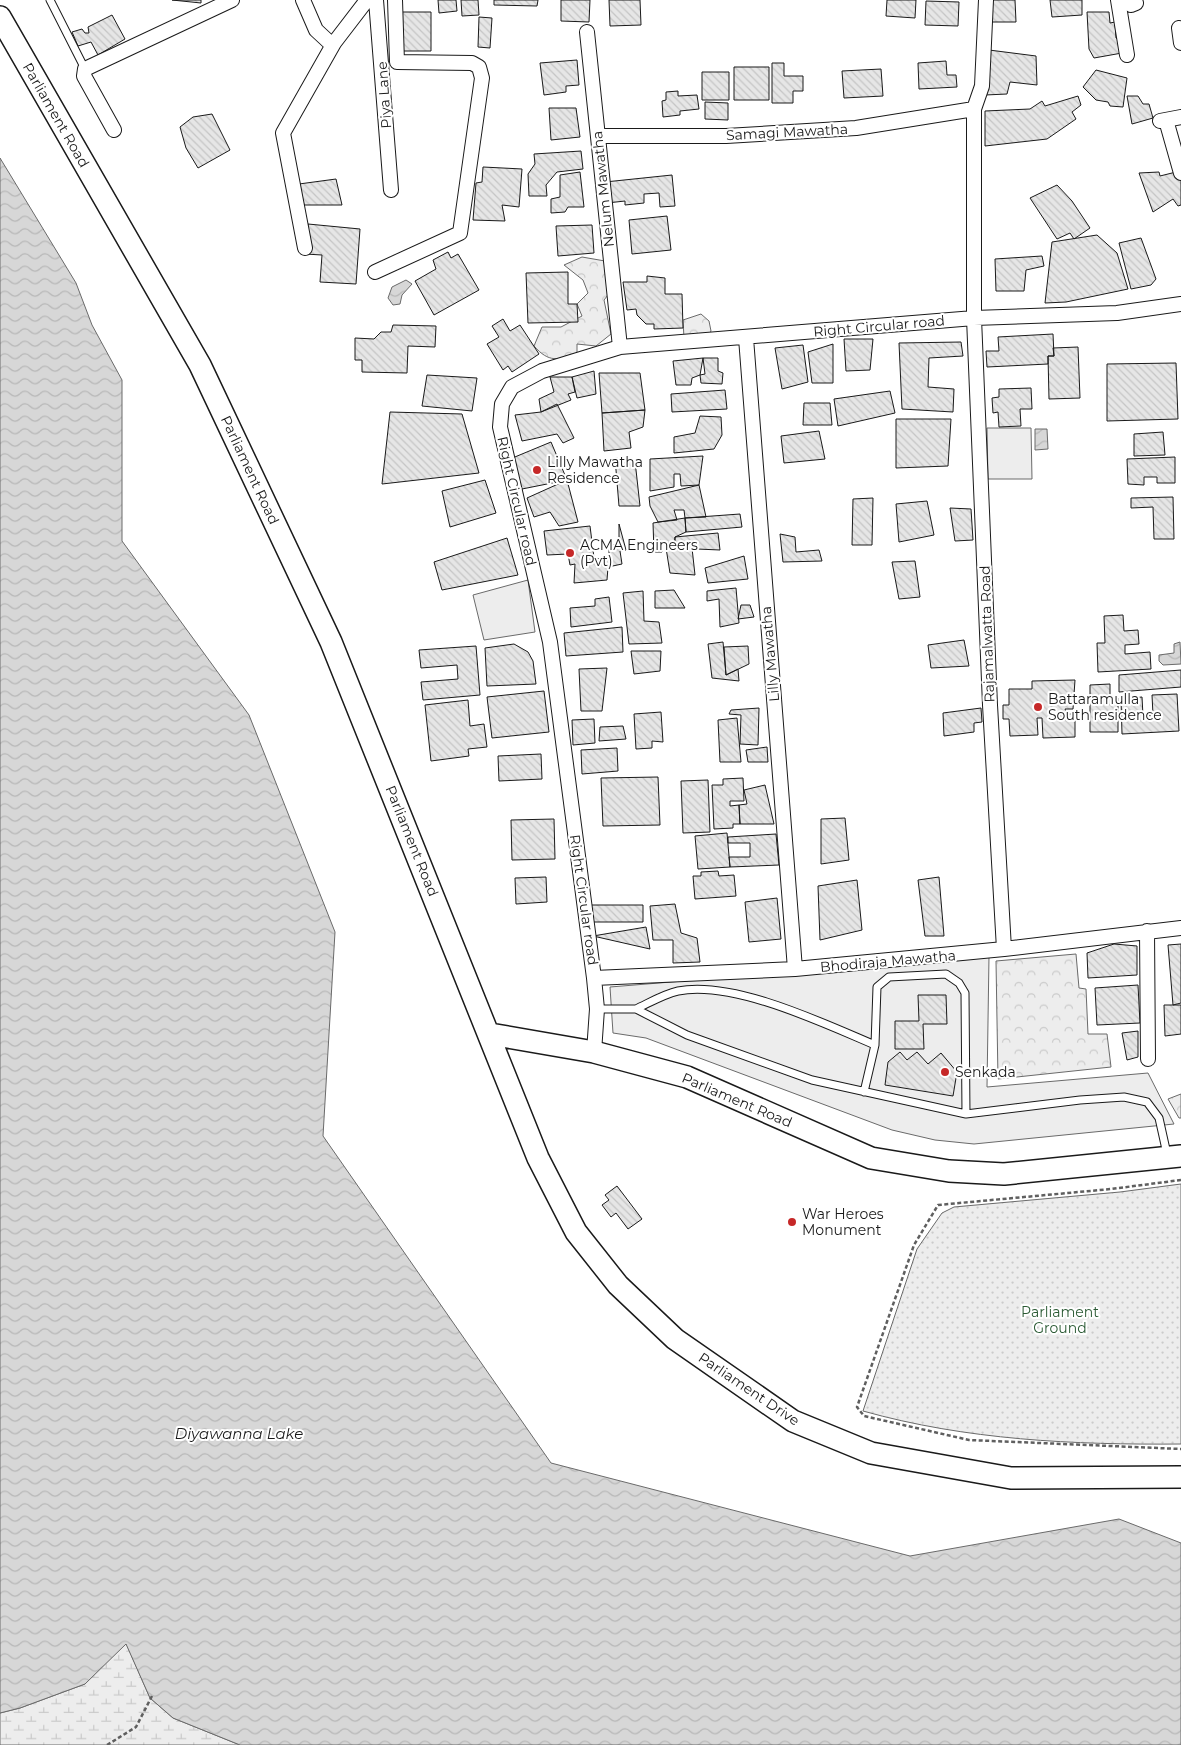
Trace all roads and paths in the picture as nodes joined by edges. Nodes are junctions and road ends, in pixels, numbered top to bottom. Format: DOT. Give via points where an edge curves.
graph roads {
  1 [pos="50,0"];
  2 [pos="232,0"];
  3 [pos="302,0"];
  4 [pos="367,0"];
  5 [pos="376,0"];
  6 [pos="395,0"];
  7 [pos="986,0"];
  8 [pos="1118,0"];
  9 [pos="0,17"];
  10 [pos="1179,28"];
  11 [pos="587,32"];
  12 [pos="334,43"];
  13 [pos="1181,43"];
  14 [pos="1127,55"];
  15 [pos="85,68"];
  16 [pos="974,109"];
  17 [pos="1181,117"];
  18 [pos="114,130"];
  19 [pos="598,136"];
  20 [pos="1181,173"];
  21 [pos="391,190"];
  22 [pos="305,248"];
  23 [pos="375,272"];
  24 [pos="1181,304"];
  25 [pos="974,318"];
  26 [pos="746,338"];
  27 [pos="620,347"];
  28 [pos="1181,928"];
  29 [pos="1147,931"];
  30 [pos="1004,949"];
  31 [pos="795,970"];
  32 [pos="594,978"];
  33 [pos="596,1009"];
  34 [pos="636,1009"];
  35 [pos="490,1034"];
  36 [pos="874,1045"];
  37 [pos="594,1052"];
  38 [pos="1148,1059"];
  39 [pos="864,1092"];
  40 [pos="966,1114"];
  41 [pos="1174,1156"];
  42 [pos="1181,1180"];
  43 [pos="1181,1449"];
  44 [pos="1181,1477"];
  45 [pos="153,1694"];
  46 [pos="107,1745"];
  1 -- 15 [label="lane"];
  2 -- 15 [label="street"];
  3 -- 12 [label="street" via="316,30"];
  4 -- 12 [label="street"];
  5 -- 21 [label="street, Piya Lane"];
  6 -- 23 [label="street" via="397,62 472,64 479,67 482,78 460,233"];
  7 -- 16 [label="street, Rajamalwatta Road" via="982,86"];
  8 -- 14 [label="street"];
  9 -- 35 [label="main road, Parliament Road" via="200,365 332,642"];
  10 -- 13 [label="street"];
  11 -- 19 [label="street, Nelum Mawatha"];
  12 -- 22 [label="street" via="283,133"];
  15 -- 18 [label="street" via="84,76"];
  16 -- 19 [label="street, Samagi Mawatha" via="856,128 726,136"];
  16 -- 25 [label="street, Rajamalwatta Road"];
  17 -- 20 [label="street" via="1163,120"];
  19 -- 27 [label="street, Nelum Mawatha"];
  24 -- 25 [label="street, Right Circular road" via="1117,313"];
  25 -- 26 [label="street, Right Circular road"];
  25 -- 30 [label="street, Rajamalwatta Road"];
  26 -- 27 [label="street, Right Circular road"];
  26 -- 31 [label="street, Lilly Mawatha"];
  27 -- 32 [label="street, Right Circular road" via="542,371 512,387 502,404 500,427 550,642"];
  28 -- 29 [label="street, Bhodiraja Mawatha"];
  29 -- 30 [label="street, Bhodiraja Mawatha"];
  29 -- 38 [label="street"];
  30 -- 31 [label="street, Bhodiraja Mawatha"];
  31 -- 32 [label="street, Bhodiraja Mawatha"];
  32 -- 33 [label="street, Right Circular road"];
  33 -- 34 [label="lane"];
  33 -- 37 [label="street, Right Circular road"];
  34 -- 36 [label="lane" via="678,992 717,990 790,1010"];
  34 -- 39 [label="lane" via="687,1035 812,1080"];
  35 -- 37 [label="main road, Parliament Road"];
  35 -- 44 [label="main road, Parliament Drive" via="538,1158 576,1232 618,1285 675,1339 793,1421 871,1453 1011,1478"];
  36 -- 39 [label="lane"];
  36 -- 40 [label="lane" via="876,988 890,977 946,974 959,983 965,993"];
  37 -- 41 [label="main road, Parliament Road" via="687,1077 871,1158 949,1171 1004,1174"];
  39 -- 40 [label="lane"];
  40 -- 41 [label="lane" via="1124,1097 1147,1102 1159,1118"];
  42 -- 43 [label="path" via="938,1205 914,1245 856,1407 864,1416 969,1440"];
  45 -- 46 [label="path" via="136,1727"];
}
